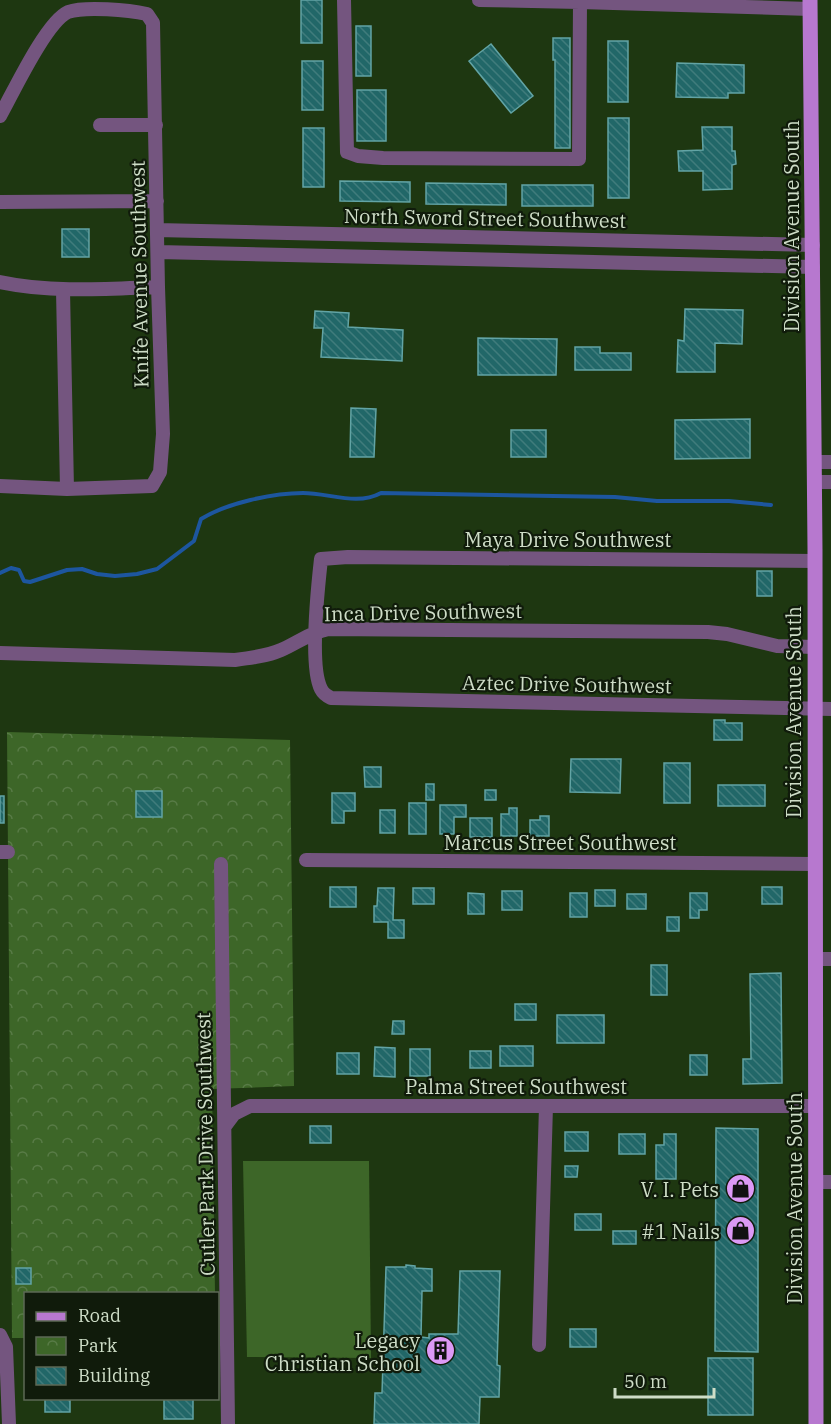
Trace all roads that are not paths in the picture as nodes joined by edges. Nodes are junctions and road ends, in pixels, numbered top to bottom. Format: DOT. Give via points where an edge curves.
graph roads {
  1 [pos="344,0"];
  2 [pos="479,0"];
  3 [pos="580,2"];
  4 [pos="810,4"];
  5 [pos="0,117"];
  6 [pos="156,124"];
  7 [pos="100,125"];
  8 [pos="0,201"];
  9 [pos="157,201"];
  10 [pos="158,230"];
  11 [pos="813,245"];
  12 [pos="158,252"];
  13 [pos="813,267"];
  14 [pos="0,282"];
  15 [pos="158,287"];
  16 [pos="63,290"];
  17 [pos="814,462"];
  18 [pos="831,462"];
  19 [pos="814,482"];
  20 [pos="831,482"];
  21 [pos="0,486"];
  22 [pos="67,489"];
  23 [pos="815,561"];
  24 [pos="316,632"];
  25 [pos="814,647"];
  26 [pos="0,653"];
  27 [pos="814,708"];
  28 [pos="831,709"];
  29 [pos="306,860"];
  30 [pos="221,864"];
  31 [pos="814,864"];
  32 [pos="814,959"];
  33 [pos="831,959"];
  34 [pos="546,1106"];
  35 [pos="815,1106"];
  36 [pos="225,1126"];
  37 [pos="823,1182"];
  38 [pos="0,1335"];
  39 [pos="538,1345"];
  40 [pos="9,1424"];
  41 [pos="228,1424"];
  42 [pos="816,1424"];
  1 -- 3 [label="street" via="347,152 383,158 579,159"];
  2 -- 3 [label="street"];
  3 -- 4 [label="street"];
  4 -- 11 [label="main road, Division Avenue South"];
  5 -- 6 [label="street, Knife Avenue Southwest" via="57,20 69,12 94,9 147,14 153,23"];
  6 -- 7 [label="street"];
  6 -- 9 [label="street, Knife Avenue Southwest"];
  8 -- 9 [label="street"];
  9 -- 10 [label="street, Knife Avenue Southwest"];
  10 -- 11 [label="street, North Sword Street Southwest"];
  10 -- 12 [label="street, Knife Avenue Southwest"];
  11 -- 13 [label="main road, Division Avenue South"];
  12 -- 13 [label="street, North Sword Street Southwest"];
  12 -- 15 [label="street, Knife Avenue Southwest"];
  13 -- 17 [label="main road, Division Avenue South"];
  14 -- 16 [label="street"];
  15 -- 16 [label="street"];
  15 -- 22 [label="street, Knife Avenue Southwest" via="163,434 160,472 152,486"];
  16 -- 22 [label="street"];
  17 -- 18 [label="street"];
  17 -- 19 [label="main road, Division Avenue South"];
  19 -- 20 [label="street"];
  19 -- 23 [label="main road, Division Avenue South"];
  21 -- 22 [label="street"];
  23 -- 24 [label="street, Maya Drive Southwest" via="321,559"];
  23 -- 25 [label="main road, Division Avenue South"];
  24 -- 25 [label="street, Inca Drive Southwest" via="708,632 777,646"];
  24 -- 26 [label="street, Inca Drive Southwest" via="280,651 235,660"];
  24 -- 27 [label="street, Aztec Drive Southwest" via="317,677 322,692 331,698"];
  25 -- 27 [label="main road, Division Avenue South"];
  27 -- 28 [label="street, Aztec Drive Southwest"];
  27 -- 31 [label="main road, Division Avenue South"];
  29 -- 31 [label="street, Marcus Street Southwest"];
  30 -- 36 [label="street, Cutler Park Drive Southwest"];
  31 -- 32 [label="main road, Division Avenue South"];
  32 -- 33 [label="street"];
  32 -- 35 [label="main road, Division Avenue South"];
  34 -- 35 [label="street, Palma Street Southwest"];
  34 -- 36 [label="street, Palma Street Southwest" via="250,1106 234,1114"];
  34 -- 39 [label="street"];
  35 -- 37 [label="main road, Division Avenue South"];
  36 -- 41 [label="street, Cutler Park Drive Southwest"];
  37 -- 42 [label="main road, Division Avenue South"];
  38 -- 40 [label="street" via="6,1347"];
}
